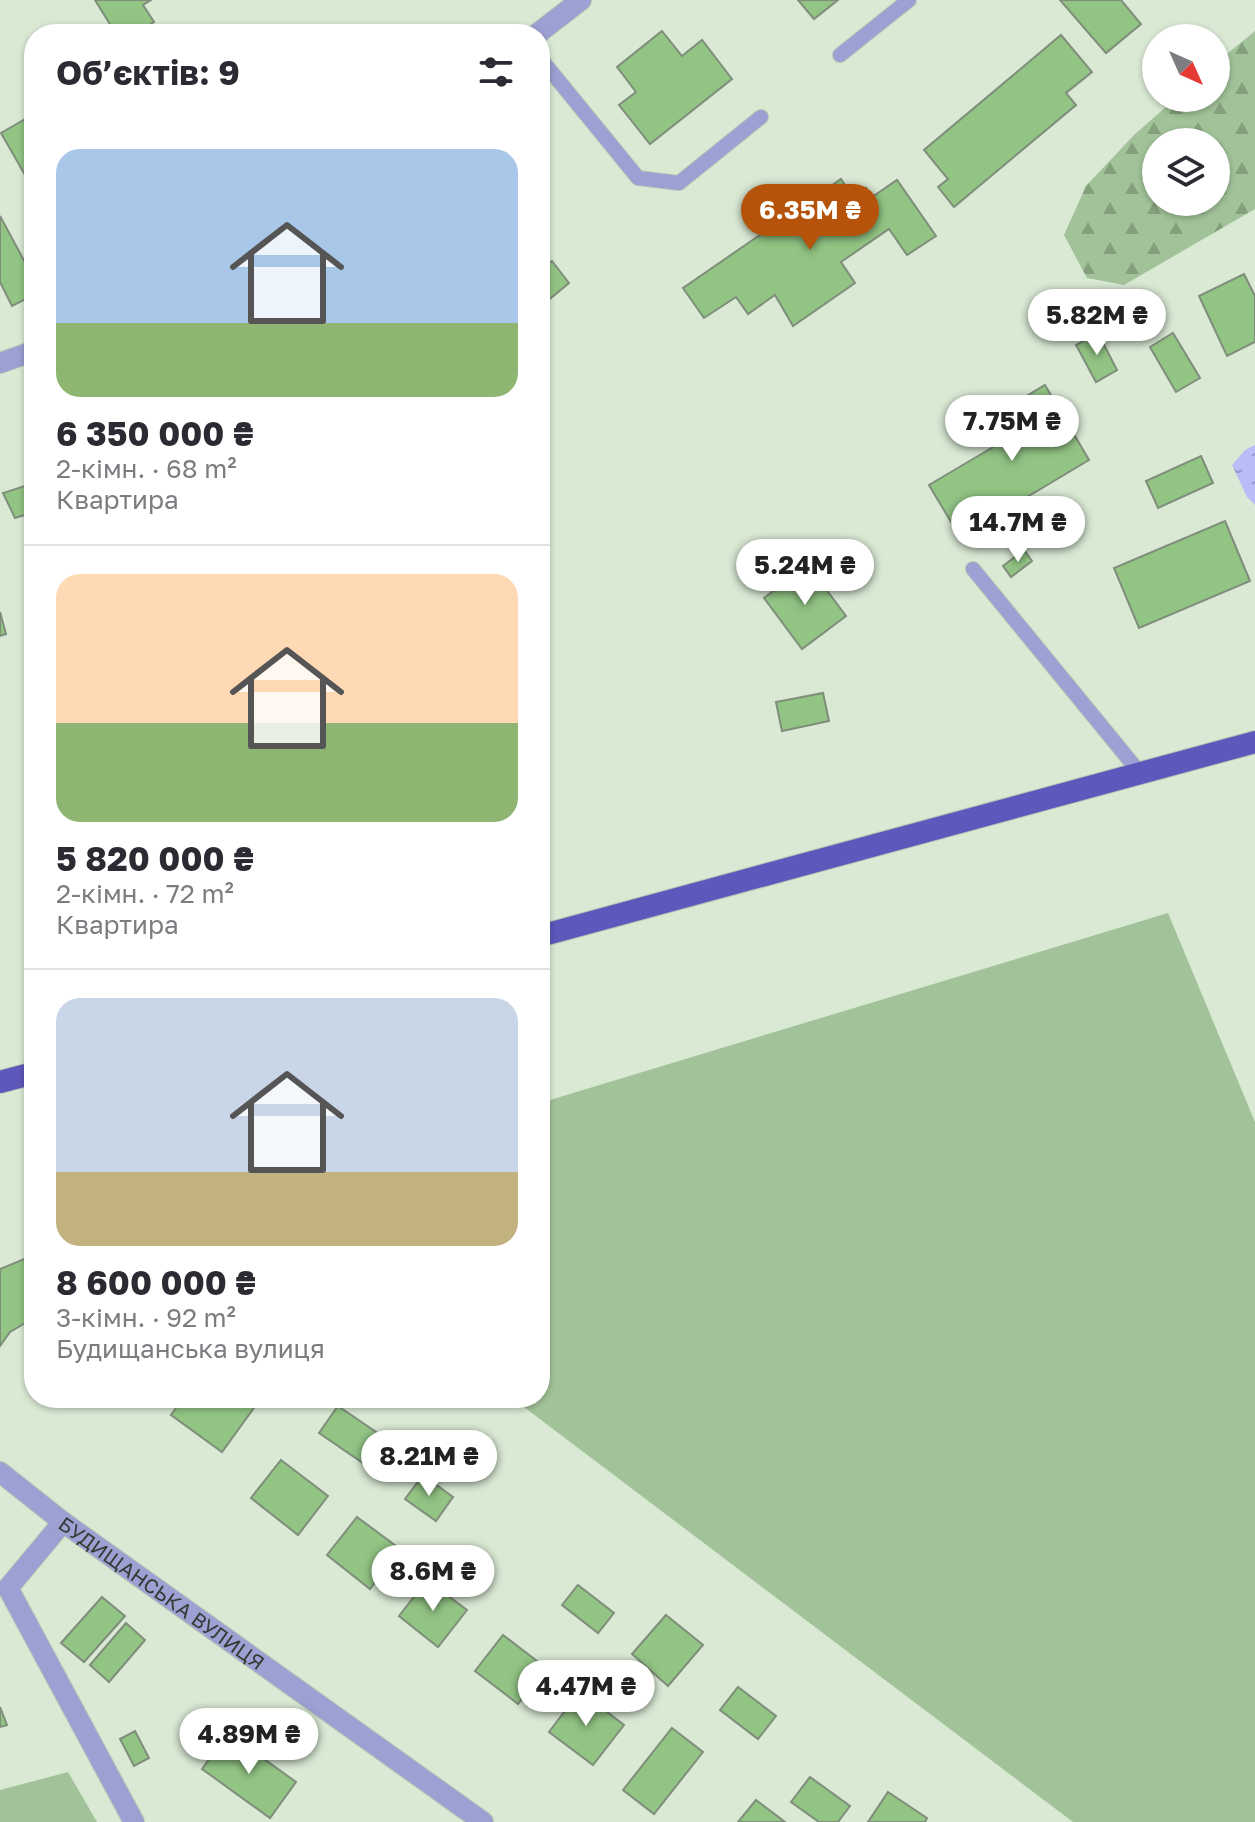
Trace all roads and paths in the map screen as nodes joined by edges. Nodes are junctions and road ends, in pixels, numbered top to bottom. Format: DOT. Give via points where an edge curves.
graph roads {
  1 [pos="581,0"];
  2 [pos="909,0"];
  3 [pos="550,24"];
  4 [pos="840,55"];
  5 [pos="550,70"];
  6 [pos="761,117"];
  7 [pos="24,355"];
  8 [pos="0,363"];
  9 [pos="973,569"];
  10 [pos="1255,742"];
  11 [pos="1140,773"];
  12 [pos="550,933"];
  13 [pos="24,1076"];
  14 [pos="0,1082"];
  15 [pos="0,1472"];
  16 [pos="63,1522"];
  17 [pos="4,1589"];
  18 [pos="134,1822"];
  19 [pos="483,1822"];
  1 -- 3 [label="street"];
  2 -- 4 [label="lane"];
  5 -- 6 [label="lane" via="638,178 679,183"];
  7 -- 8 [label="street"];
  9 -- 11 [label="lane"];
  10 -- 11 [label="highway"];
  11 -- 12 [label="highway"];
  13 -- 14 [label="highway"];
  15 -- 16 [label="street, БУДИЩАНСЬКА ВУЛИЦЯ"];
  16 -- 17 [label="street"];
  16 -- 19 [label="street, БУДИЩАНСЬКА ВУЛИЦЯ"];
  17 -- 18 [label="street"];
}
